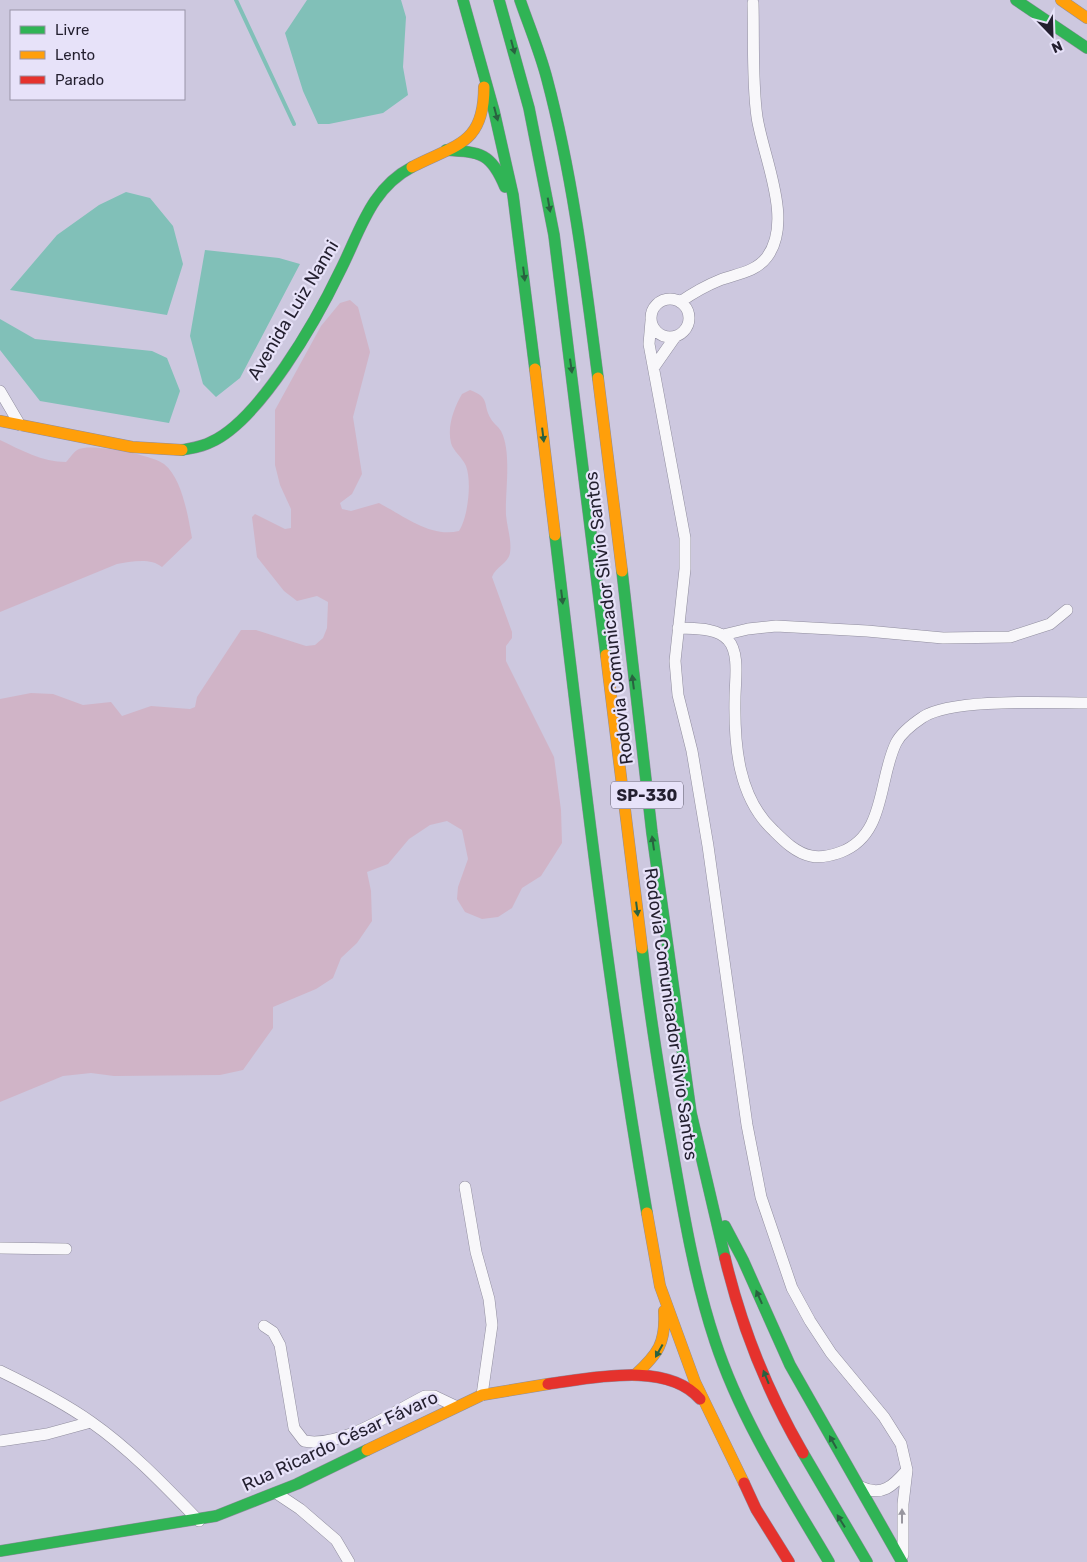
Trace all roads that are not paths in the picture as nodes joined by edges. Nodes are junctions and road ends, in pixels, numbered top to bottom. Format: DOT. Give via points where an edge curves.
graph roads {
  1 [pos="463,0"];
  2 [pos="499,0"];
  3 [pos="520,0"];
  4 [pos="528,0"];
  5 [pos="1016,0"];
  6 [pos="1061,0"];
  7 [pos="753,3"];
  8 [pos="1087,18"];
  9 [pos="1087,48"];
  10 [pos="483,64"];
  11 [pos="547,77"];
  12 [pos="444,150"];
  13 [pos="518,223"];
  14 [pos="680,302"];
  15 [pos="651,321"];
  16 [pos="675,337"];
  17 [pos="654,367"];
  18 [pos="0,391"];
  19 [pos="0,422"];
  20 [pos="20,426"];
  21 [pos="1067,610"];
  22 [pos="678,628"];
  23 [pos="723,636"];
  24 [pos="1087,702"];
  25 [pos="703,1168"];
  26 [pos="465,1187"];
  27 [pos="0,1248"];
  28 [pos="66,1249"];
  29 [pos="660,1286"];
  30 [pos="264,1326"];
  31 [pos="0,1371"];
  32 [pos="635,1375"];
  33 [pos="482,1395"];
  34 [pos="455,1406"];
  35 [pos="91,1422"];
  36 [pos="718,1430"];
  37 [pos="0,1441"];
  38 [pos="908,1470"];
  39 [pos="856,1484"];
  40 [pos="276,1493"];
  41 [pos="200,1520"];
  42 [pos="0,1551"];
  43 [pos="349,1562"];
  44 [pos="789,1562"];
  45 [pos="829,1562"];
  46 [pos="867,1562"];
  47 [pos="903,1562"];
  1 -- 10 [label="main road"];
  2 -- 45 [label="main road, Rodovia Comunicador Silvio Santos / SP-330, one-way" via="529,108 554,235 657,1062 694,1260 715,1341 739,1402"];
  3 -- 11 [label="main road, Rodovia Comunicador Silvio Santos / SP-330"];
  4 -- 11 [label="main road"];
  5 -- 9 [label="main road"];
  6 -- 8 [label="main road"];
  7 -- 14 [label="street" via="757,117 773,181 778,227 774,245 766,259 751,270 696,291"];
  10 -- 12 [label="main road, Avenida Luiz Nanni" via="484,99 478,128 466,139"];
  10 -- 13 [label="main road, one-way" via="502,137"];
  25 -- 11 [label="main road, Rodovia Comunicador Silvio Santos / SP-330, one-way" via="682,1060 654,852 587,283 563,145"];
  12 -- 13 [label="main road" via="483,153 491,158"];
  12 -- 20 [label="main road, Avenida Luiz Nanni" via="386,184 368,208 340,272 268,389 237,426 211,443 179,450 153,450"];
  13 -- 29 [label="main road, one-way" via="590,829 632,1124"];
  14 -- 15 [label="street" via="662,301 653,309"];
  14 -- 16 [label="street" via="688,311 688,323"];
  15 -- 16 [label="street" via="656,332"];
  15 -- 17 [label="street" via="649,344"];
  16 -- 17 [label="street"];
  17 -- 22 [label="street" via="685,538"];
  18 -- 20 [label="street"];
  19 -- 20 [label="main road, Avenida Luiz Nanni"];
  21 -- 23 [label="street" via="1050,624 1010,637 943,638 776,626 748,628"];
  22 -- 23 [label="street" via="704,629"];
  22 -- 38 [label="street" via="674,661 678,696 692,751 708,846 747,1125 761,1197 792,1288 831,1353 894,1431"];
  23 -- 24 [label="street" via="732,646 736,665 739,757 748,797 764,823 790,846 811,856 834,855 862,839 873,824 897,742 910,726 924,716 942,708 973,705"];
  39 -- 25 [label="main road, one-way" via="790,1366 727,1230"];
  46 -- 25 [label="main road, Rodovia Comunicador Silvio Santos / SP-330, one-way" via="796,1441 769,1385 735,1299"];
  26 -- 33 [label="street" via="492,1325"];
  27 -- 28 [label="street"];
  29 -- 32 [label="main road, one-way" via="666,1332 662,1347 656,1357"];
  29 -- 36 [label="main road"];
  30 -- 34 [label="street" via="280,1345 294,1428 304,1441 318,1443 344,1437 425,1396 434,1396"];
  31 -- 35 [label="street" via="38,1389"];
  32 -- 33 [label="main road, Rua Ricardo César Fávaro"];
  32 -- 36 [label="main road, Rua Ricardo César Fávaro" via="678,1382 691,1389"];
  33 -- 34 [label="main road, Rua Ricardo César Fávaro"];
  34 -- 40 [label="main road, Rua Ricardo César Fávaro"];
  35 -- 37 [label="street" via="47,1434"];
  35 -- 41 [label="street"];
  36 -- 44 [label="main road" via="756,1509"];
  38 -- 39 [label="street" via="883,1490 874,1492"];
  47 -- 38 [label="street, one-way" via="902,1504"];
  39 -- 47 [label="main road"];
  40 -- 41 [label="main road, Rua Ricardo César Fávaro"];
  40 -- 43 [label="street" via="336,1540"];
  41 -- 42 [label="main road, Rua Ricardo César Fávaro"];
}
